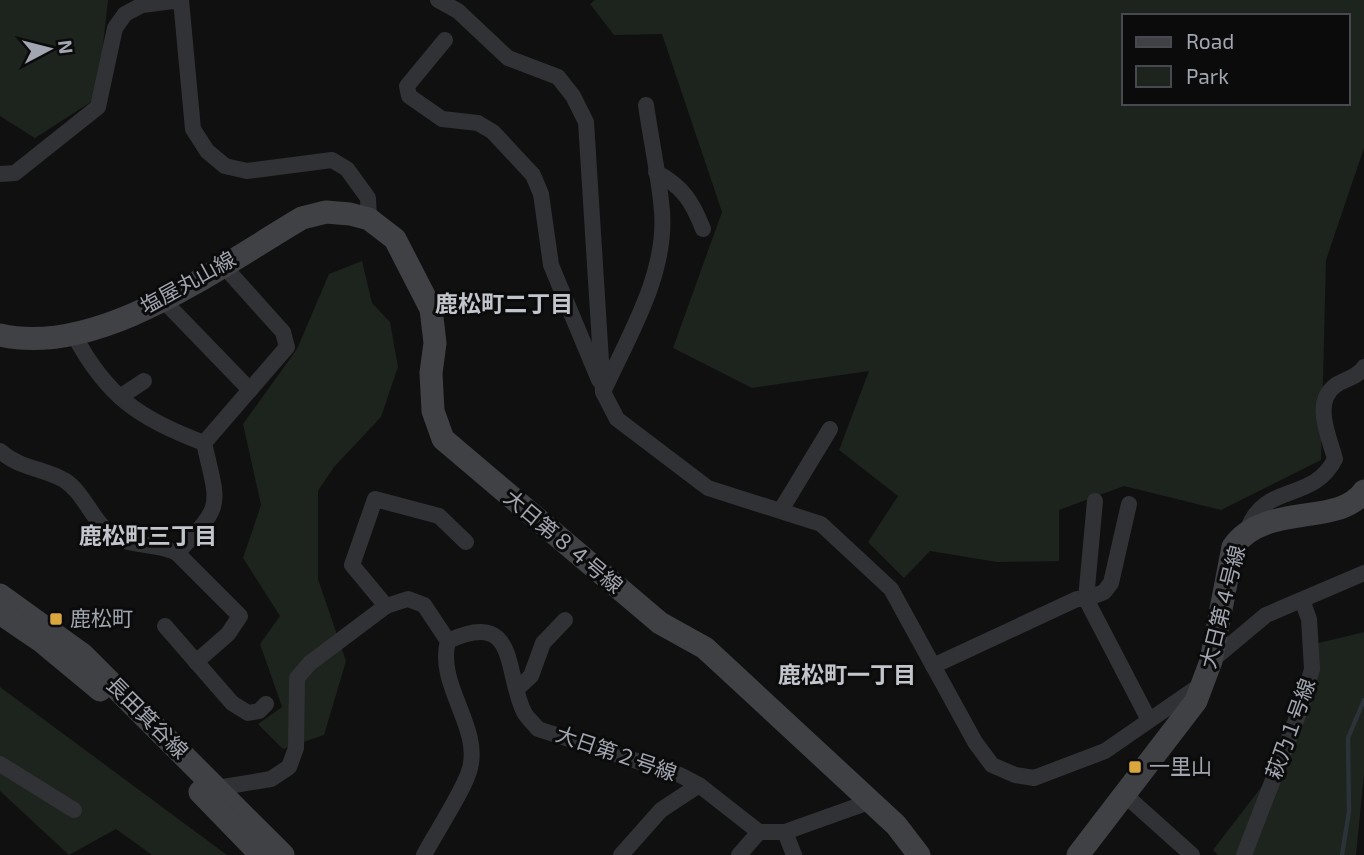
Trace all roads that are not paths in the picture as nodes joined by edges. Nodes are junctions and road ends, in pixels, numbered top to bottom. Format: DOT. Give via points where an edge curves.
graph roads {
  1 [pos="181,0"];
  2 [pos="438,0"];
  3 [pos="445,40"];
  4 [pos="646,104"];
  5 [pos="656,172"];
  6 [pos="0,174"];
  7 [pos="369,219"];
  8 [pos="703,229"];
  9 [pos="222,264"];
  10 [pos="162,299"];
  11 [pos="0,335"];
  12 [pos="74,335"];
  13 [pos="1364,367"];
  14 [pos="144,381"];
  15 [pos="250,390"];
  16 [pos="604,392"];
  17 [pos="120,397"];
  18 [pos="830,429"];
  19 [pos="204,443"];
  20 [pos="0,451"];
  21 [pos="1364,491"];
  22 [pos="1096,501"];
  23 [pos="1129,504"];
  24 [pos="781,510"];
  25 [pos="1248,529"];
  26 [pos="466,542"];
  27 [pos="177,553"];
  28 [pos="1364,573"];
  29 [pos="0,595"];
  30 [pos="1086,599"];
  31 [pos="1302,600"];
  32 [pos="386,606"];
  33 [pos="0,613"];
  34 [pos="565,620"];
  35 [pos="165,626"];
  36 [pos="448,641"];
  37 [pos="196,662"];
  38 [pos="933,666"];
  39 [pos="1208,672"];
  40 [pos="517,689"];
  41 [pos="266,704"];
  42 [pos="1149,720"];
  43 [pos="0,764"];
  44 [pos="699,785"];
  45 [pos="217,788"];
  46 [pos="1125,795"];
  47 [pos="869,802"];
  48 [pos="74,810"];
  49 [pos="759,832"];
  50 [pos="785,832"];
  51 [pos="261,855"];
  52 [pos="283,855"];
  53 [pos="424,855"];
  54 [pos="621,855"];
  55 [pos="738,855"];
  56 [pos="793,855"];
  57 [pos="919,855"];
  58 [pos="1078,855"];
  59 [pos="1192,855"];
  60 [pos="1244,855"];
  1 -- 6 [label="street" via="142,5 125,14 115,28 97,107 15,173"];
  1 -- 7 [label="street" via="193,129 207,151 225,166 247,171 332,160 348,169 368,198"];
  2 -- 16 [label="street" via="458,11 508,58 558,77 586,122"];
  3 -- 16 [label="street" via="407,86 409,96 442,119 478,123 493,132 533,175 541,194 551,265"];
  4 -- 5 [label="street"];
  5 -- 8 [label="street" via="679,185 692,201"];
  5 -- 16 [label="street" via="662,213 655,271"];
  7 -- 9 [label="street, 塩屋丸山線" via="326,212 302,218"];
  7 -- 47 [label="street, 大日第８４号線" via="395,239 431,309 433,411 443,439 660,623 705,648"];
  9 -- 10 [label="street, 塩屋丸山線"];
  9 -- 15 [label="street" via="283,332 287,347"];
  10 -- 12 [label="street, 塩屋丸山線"];
  10 -- 15 [label="street"];
  11 -- 12 [label="street, 塩屋丸山線" via="17,339"];
  12 -- 17 [label="street"];
  13 -- 25 [label="street" via="1325,397 1323,414 1335,459 1328,472 1317,483 1265,502"];
  14 -- 17 [label="street"];
  15 -- 19 [label="street"];
  16 -- 24 [label="street" via="617,419 708,488"];
  17 -- 19 [label="street" via="163,428"];
  18 -- 24 [label="street"];
  19 -- 27 [label="street" via="217,491 211,518"];
  20 -- 27 [label="street" via="12,462 65,481 102,526 119,539"];
  21 -- 25 [label="street, 大日第４号線" via="1342,507"];
  22 -- 30 [label="street"];
  23 -- 30 [label="street" via="1111,583 1104,592"];
  24 -- 38 [label="street" via="821,524 891,589"];
  25 -- 39 [label="street, 大日第４号線" via="1233,547"];
  26 -- 32 [label="street" via="439,516 375,499 352,565"];
  27 -- 37 [label="street" via="240,617"];
  28 -- 31 [label="street"];
  29 -- 45 [label="street, 長田箕谷線" via="82,654"];
  30 -- 38 [label="street" via="1077,599"];
  30 -- 42 [label="street"];
  31 -- 39 [label="street" via="1266,615"];
  31 -- 60 [label="street, 萩乃１号線" via="1309,619 1312,669"];
  32 -- 36 [label="street" via="408,599 424,605"];
  32 -- 45 [label="street" via="310,663 298,678 296,748 289,767 271,779"];
  33 -- 51 [label="street, 長田箕谷線" via="100,690"];
  34 -- 40 [label="street" via="542,643 531,676"];
  35 -- 37 [label="street"];
  36 -- 40 [label="street, 大日第２号線" via="468,631 486,632 510,656"];
  36 -- 53 [label="street" via="443,659 469,742 471,767"];
  37 -- 41 [label="street" via="232,703 248,713"];
  38 -- 42 [label="street" via="992,765 1015,775 1034,778 1105,751"];
  39 -- 42 [label="street"];
  39 -- 46 [label="street, 大日第４号線" via="1185,716"];
  40 -- 44 [label="street, 大日第２号線" via="524,714 538,729"];
  43 -- 48 [label="street"];
  44 -- 49 [label="street, 大日第２号線"];
  44 -- 54 [label="street" via="662,810"];
  45 -- 52 [label="street, 長田箕谷線"];
  46 -- 58 [label="street, 大日第４号線"];
  46 -- 59 [label="street"];
  47 -- 50 [label="street"];
  47 -- 57 [label="street, 大日第８４号線" via="896,825"];
  49 -- 50 [label="street"];
  49 -- 55 [label="street"];
  50 -- 56 [label="street"];
}
